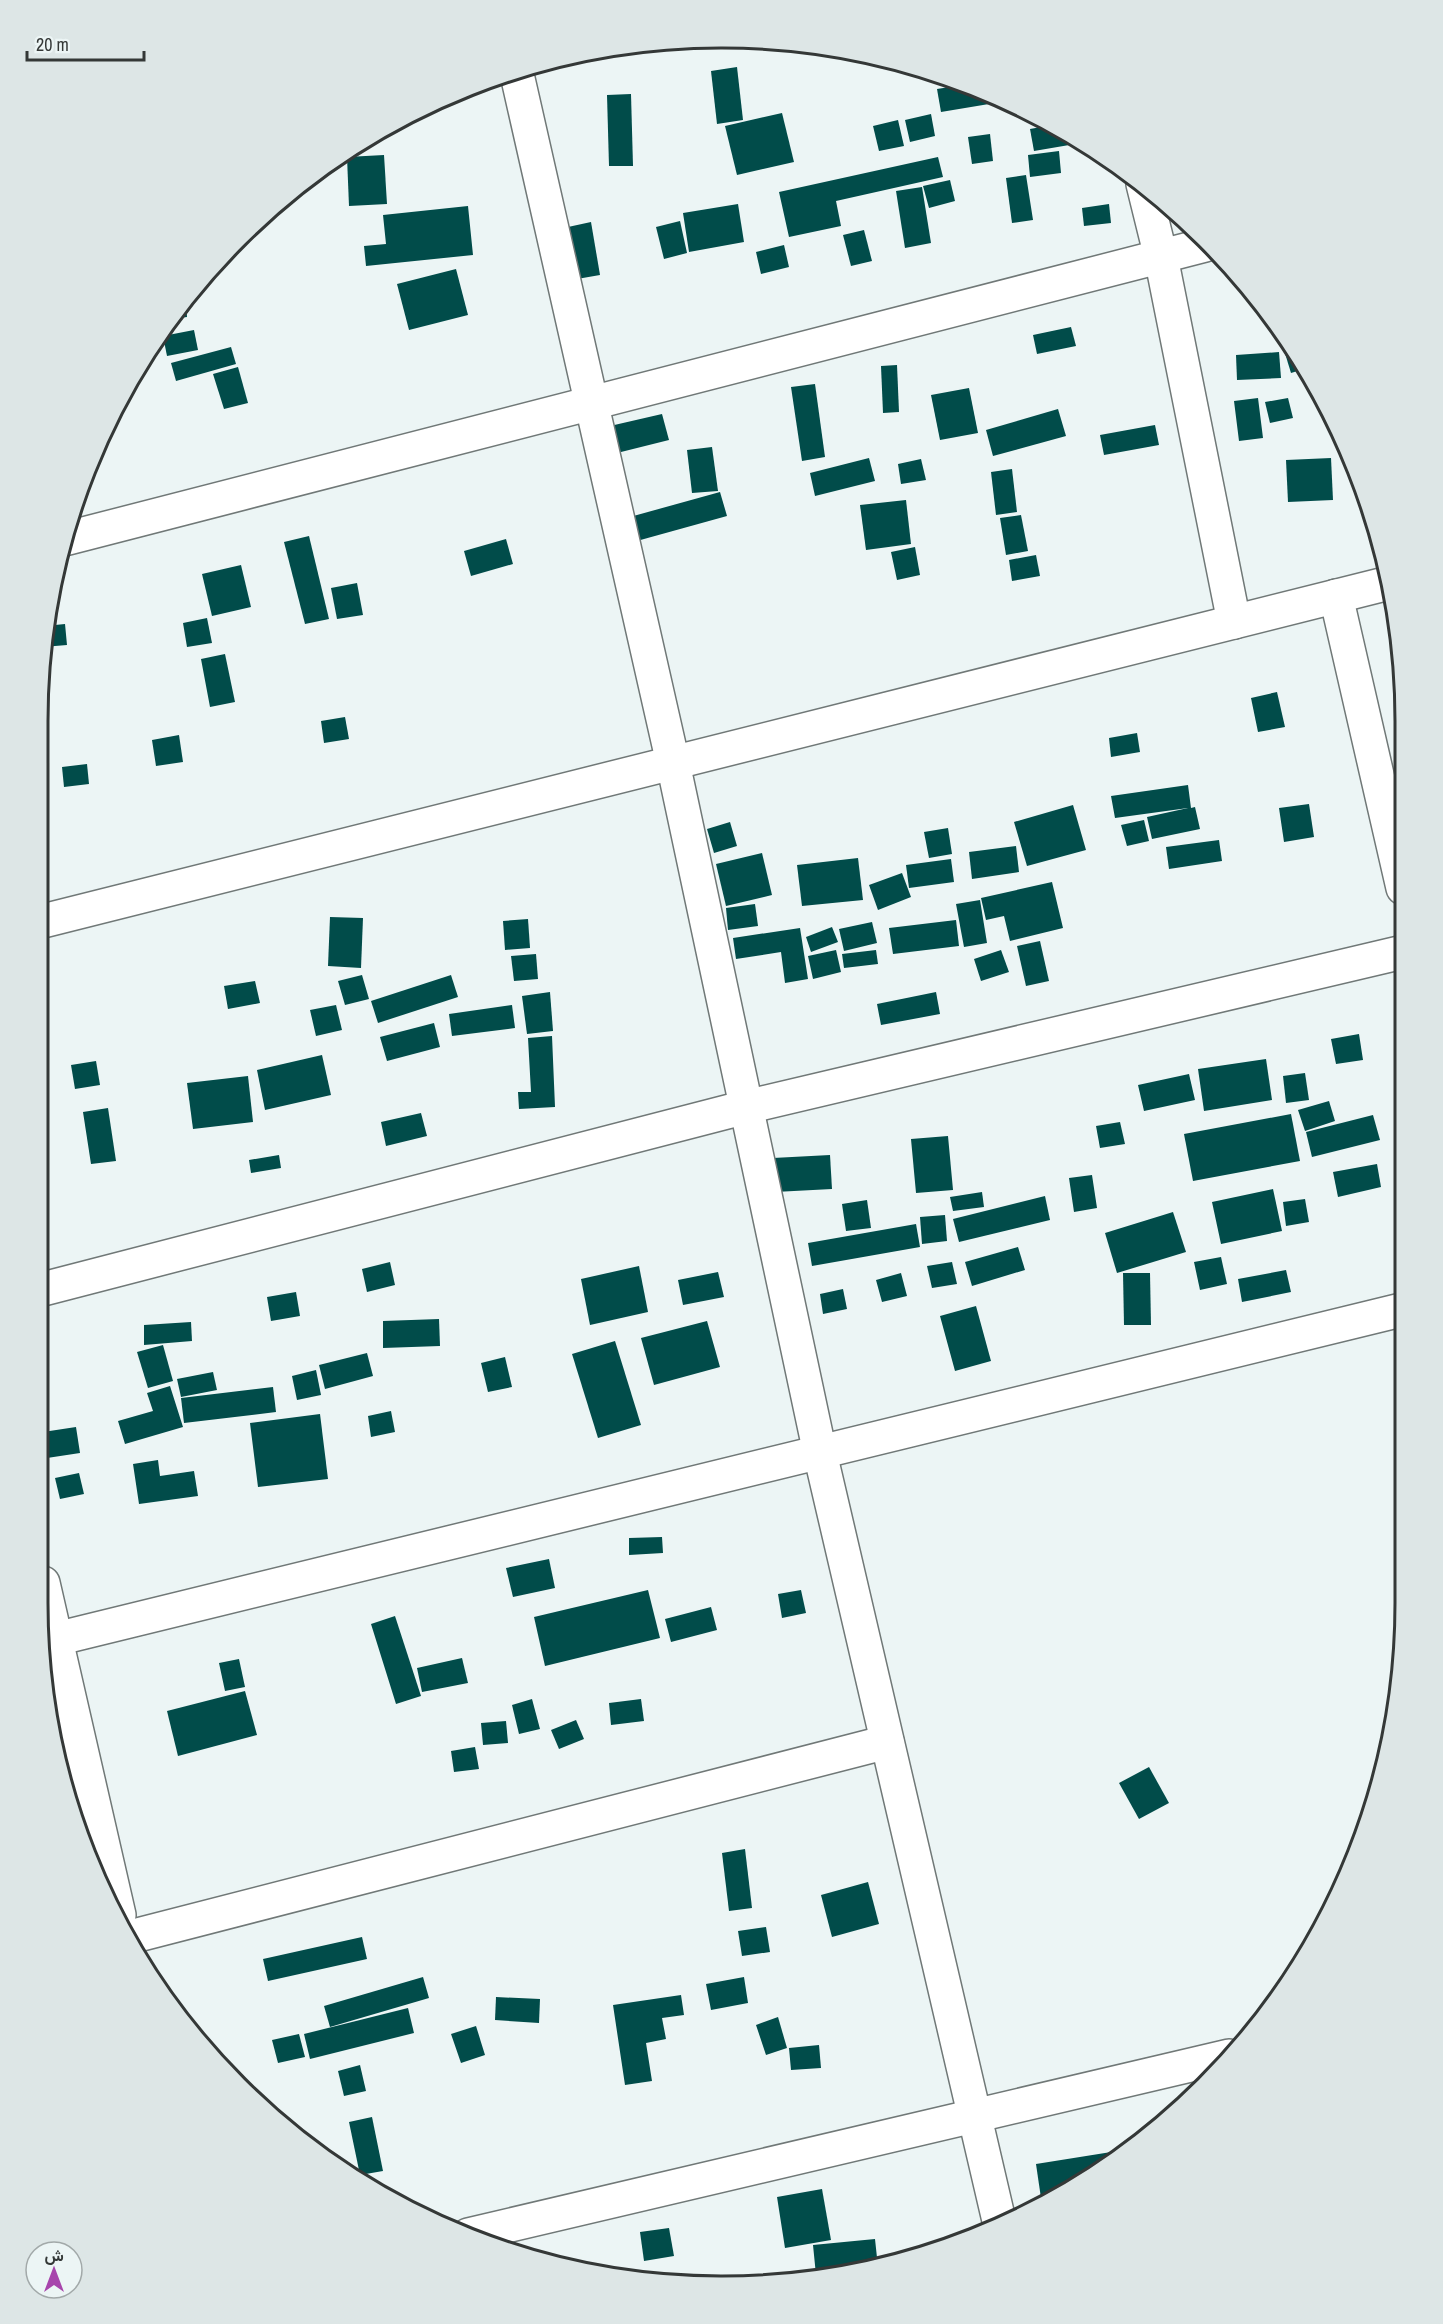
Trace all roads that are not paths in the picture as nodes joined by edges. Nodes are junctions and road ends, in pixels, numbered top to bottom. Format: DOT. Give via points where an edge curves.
graph roads {
  1 [pos="518,80"];
  2 [pos="1147,199"];
  3 [pos="1199,246"];
  4 [pos="1161,257"];
  5 [pos="592,404"];
  6 [pos="74,536"];
  7 [pos="1381,585"];
  8 [pos="1336,596"];
  9 [pos="1234,622"];
  10 [pos="673,763"];
  11 [pos="1395,853"];
  12 [pos="48,920"];
  13 [pos="1395,954"];
  14 [pos="746,1107"];
  15 [pos="48,1288"];
  16 [pos="1395,1311"];
  17 [pos="820,1452"];
  18 [pos="48,1605"];
  19 [pos="56,1639"];
  20 [pos="887,1742"];
  21 [pos="114,1894"];
  22 [pos="136,1935"];
  23 [pos="1217,2059"];
  24 [pos="974,2116"];
  25 [pos="998,2216"];
  26 [pos="482,2232"];
  1 -- 5 [label="street"];
  2 -- 4 [label="street"];
  3 -- 4 [label="street"];
  4 -- 5 [label="street"];
  4 -- 9 [label="street"];
  5 -- 6 [label="street"];
  5 -- 10 [label="street"];
  7 -- 8 [label="street"];
  8 -- 9 [label="street"];
  8 -- 11 [label="street"];
  9 -- 10 [label="street"];
  10 -- 12 [label="street"];
  10 -- 14 [label="street"];
  13 -- 14 [label="street"];
  14 -- 15 [label="street"];
  14 -- 17 [label="street"];
  16 -- 17 [label="street"];
  17 -- 19 [label="street"];
  17 -- 20 [label="street"];
  18 -- 19 [label="street"];
  19 -- 21 [label="street"];
  20 -- 22 [label="street"];
  20 -- 24 [label="street"];
  23 -- 24 [label="street"];
  24 -- 25 [label="street"];
  24 -- 26 [label="street"];
}
